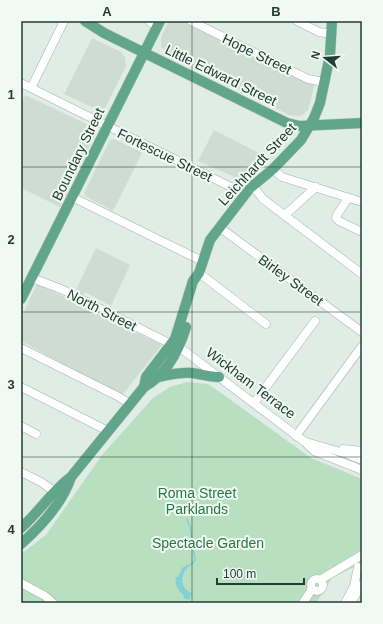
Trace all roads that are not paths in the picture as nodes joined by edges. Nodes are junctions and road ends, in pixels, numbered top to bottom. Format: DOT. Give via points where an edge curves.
graph roads {
  1 [pos="64,21"];
  2 [pos="85,21"];
  3 [pos="191,21"];
  4 [pos="297,21"];
  5 [pos="332,21"];
  6 [pos="155,23"];
  7 [pos="332,34"];
  8 [pos="144,53"];
  9 [pos="324,82"];
  10 [pos="24,86"];
  11 [pos="362,123"];
  12 [pos="310,125"];
  13 [pos="107,126"];
  14 [pos="273,170"];
  15 [pos="253,186"];
  16 [pos="316,187"];
  17 [pos="245,194"];
  18 [pos="72,197"];
  19 [pos="348,198"];
  20 [pos="362,202"];
  21 [pos="285,215"];
  22 [pos="219,227"];
  23 [pos="362,232"];
  24 [pos="202,261"];
  25 [pos="199,273"];
  26 [pos="362,274"];
  27 [pos="32,278"];
  28 [pos="22,293"];
  29 [pos="315,322"];
  30 [pos="266,324"];
  31 [pos="362,332"];
  32 [pos="175,346"];
  33 [pos="362,346"];
  34 [pos="21,348"];
  35 [pos="157,377"];
  36 [pos="220,377"];
  37 [pos="21,387"];
  38 [pos="144,387"];
  39 [pos="254,403"];
  40 [pos="130,404"];
  41 [pos="21,426"];
  42 [pos="108,431"];
  43 [pos="36,434"];
  44 [pos="296,436"];
  45 [pos="305,442"];
  46 [pos="330,449"];
  47 [pos="362,451"];
  48 [pos="362,460"];
  49 [pos="360,469"];
  50 [pos="21,472"];
  51 [pos="71,477"];
  52 [pos="55,492"];
  53 [pos="21,528"];
  54 [pos="22,544"];
  55 [pos="362,555"];
  56 [pos="358,567"];
  57 [pos="21,583"];
  58 [pos="362,584"];
  59 [pos="21,588"];
  60 [pos="30,589"];
  61 [pos="53,603"];
  62 [pos="303,603"];
  63 [pos="345,603"];
  64 [pos="351,603"];
  1 -- 10 [label="street"];
  2 -- 8 [label="main road, Little Edward Street"];
  3 -- 9 [label="street, Hope Street" via="308,79"];
  4 -- 7 [label="street" via="319,32"];
  5 -- 7 [label="main road, Leichhardt Street"];
  6 -- 8 [label="main road, Boundary Street"];
  7 -- 9 [label="main road, Leichhardt Street"];
  8 -- 12 [label="main road, Little Edward Street" via="287,123"];
  8 -- 13 [label="main road, Boundary Street"];
  9 -- 12 [label="main road, Leichhardt Street" via="318,110"];
  10 -- 13 [label="street, Fortescue Street"];
  11 -- 12 [label="main road, Little Edward Street"];
  12 -- 14 [label="main road, Leichhardt Street" via="301,140"];
  13 -- 17 [label="street, Fortescue Street"];
  13 -- 18 [label="main road, Boundary Street"];
  14 -- 15 [label="main road, Leichhardt Street"];
  14 -- 16 [label="street" via="281,176"];
  15 -- 17 [label="main road, Leichhardt Street"];
  15 -- 21 [label="street" via="262,198"];
  16 -- 19 [label="street"];
  16 -- 21 [label="street"];
  17 -- 22 [label="main road, Leichhardt Street"];
  18 -- 24 [label="street"];
  18 -- 27 [label="main road, Boundary Street"];
  19 -- 20 [label="street"];
  19 -- 23 [label="street" via="336,218"];
  21 -- 26 [label="street"];
  22 -- 24 [label="main road, Leichhardt Street" via="210,240"];
  22 -- 31 [label="street, Birley Street"];
  24 -- 25 [label="main road, Leichhardt Street"];
  25 -- 30 [label="street"];
  25 -- 32 [label="main road, Leichhardt Street" via="199,284"];
  27 -- 28 [label="main road, Boundary Street"];
  27 -- 32 [label="street, North Street" via="61,289"];
  29 -- 39 [label="street"];
  32 -- 35 [label="main road" via="174,356"];
  32 -- 36 [label="street, Wickham Terrace"];
  32 -- 38 [label="main road" via="146,377"];
  33 -- 44 [label="street"];
  34 -- 40 [label="street"];
  35 -- 36 [label="main road" via="188,372"];
  35 -- 38 [label="main road"];
  36 -- 39 [label="street, Wickham Terrace"];
  37 -- 42 [label="street"];
  38 -- 40 [label="main road"];
  39 -- 44 [label="street, Wickham Terrace"];
  40 -- 42 [label="main road"];
  41 -- 43 [label="street"];
  42 -- 51 [label="main road"];
  44 -- 45 [label="street, Wickham Terrace"];
  45 -- 46 [label="street, Wickham Terrace"];
  45 -- 49 [label="street, Wickham Terrace" via="314,450"];
  46 -- 47 [label="street" via="337,447"];
  46 -- 48 [label="street, Wickham Terrace"];
  50 -- 52 [label="street" via="42,482"];
  51 -- 52 [label="main road"];
  51 -- 54 [label="main road" via="63,495"];
  52 -- 53 [label="main road"];
  55 -- 62 [label="street" via="320,580 312,581 312,589"];
  56 -- 63 [label="street" via="354,586"];
  57 -- 60 [label="street"];
  58 -- 64 [label="street"];
  59 -- 60 [label="street"];
  60 -- 61 [label="street"];
}
